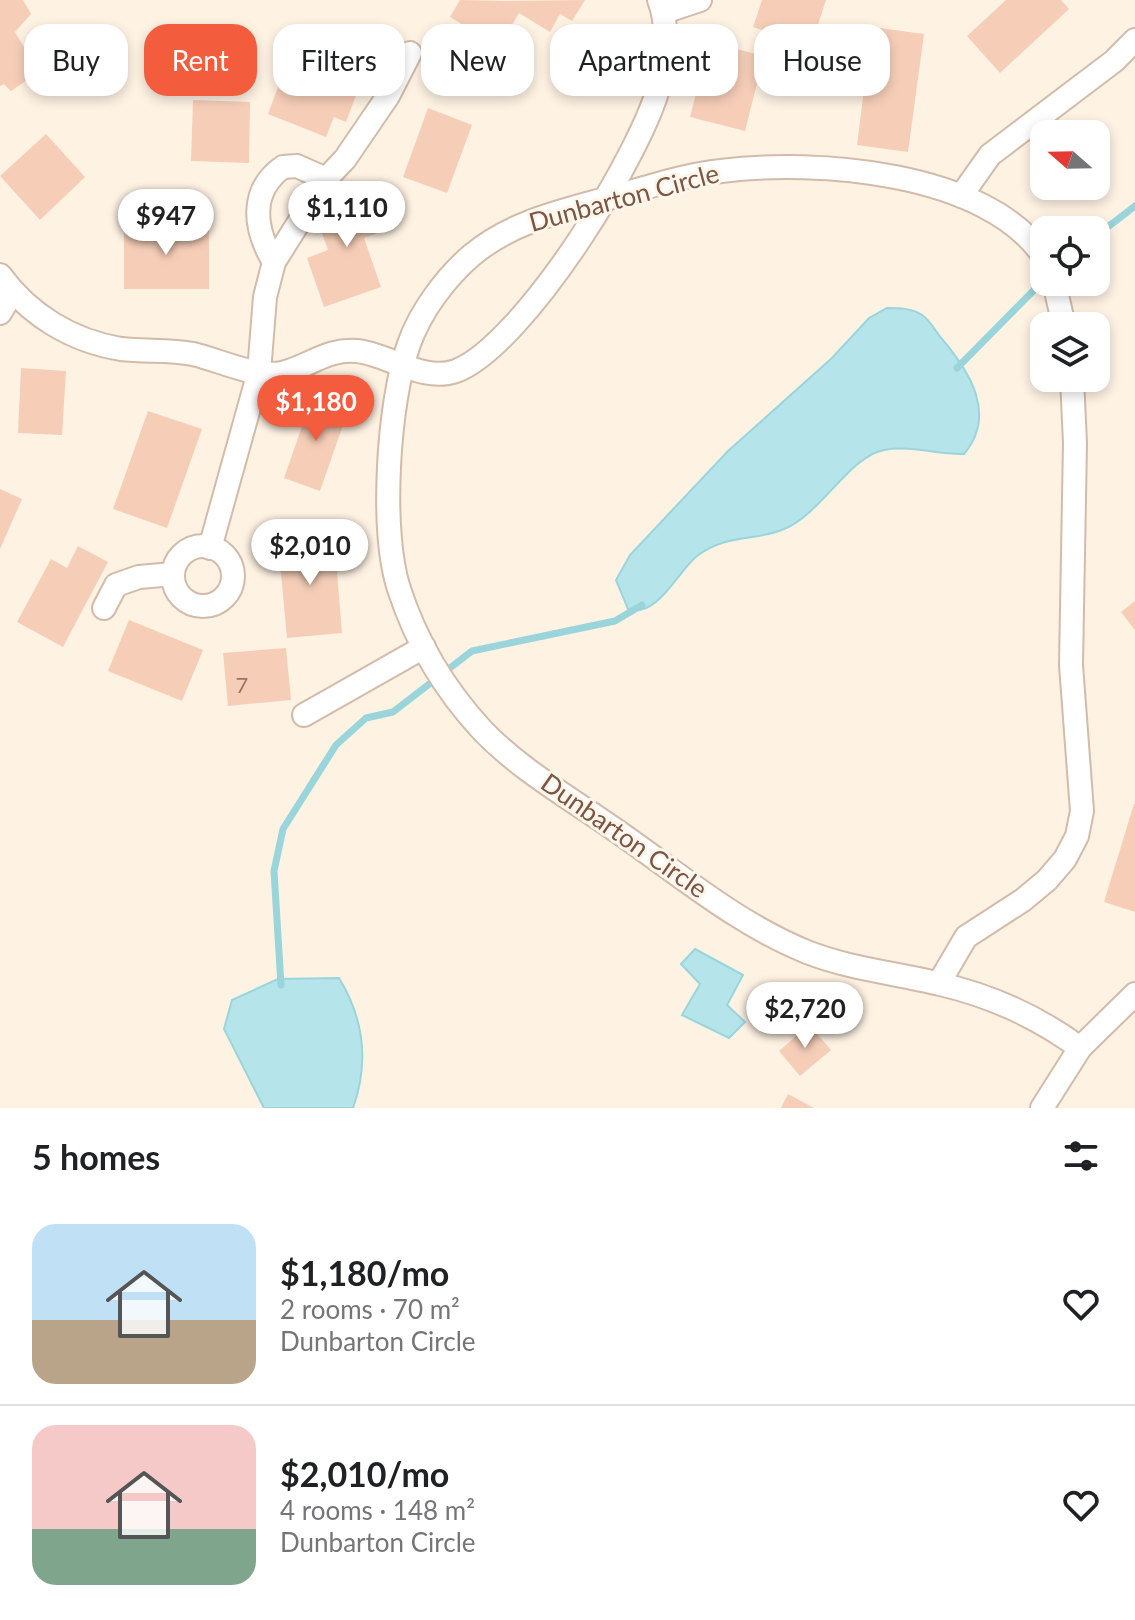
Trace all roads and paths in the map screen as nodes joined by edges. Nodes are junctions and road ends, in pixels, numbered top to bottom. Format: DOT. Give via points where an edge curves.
graph roads {
  1 [pos="700,0"];
  2 [pos="661,6"];
  3 [pos="1135,40"];
  4 [pos="410,53"];
  5 [pos="326,179"];
  6 [pos="961,196"];
  7 [pos="602,200"];
  8 [pos="1030,238"];
  9 [pos="274,262"];
  10 [pos="6,283"];
  11 [pos="0,313"];
  12 [pos="402,365"];
  13 [pos="259,372"];
  14 [pos="1073,392"];
  15 [pos="210,548"];
  16 [pos="173,574"];
  17 [pos="104,608"];
  18 [pos="424,647"];
  19 [pos="304,715"];
  20 [pos="939,983"];
  21 [pos="1135,994"];
  22 [pos="1080,1048"];
  23 [pos="1042,1108"];
  1 -- 2 [label="street"];
  2 -- 7 [label="street" via="661,77 650,112"];
  3 -- 6 [label="street" via="990,155"];
  4 -- 5 [label="street" via="360,139"];
  5 -- 9 [label="street"];
  5 -- 9 [label="street" via="297,166 283,167 263,187 259,231"];
  6 -- 7 [label="street, Dunbarton Circle" via="829,169 741,168"];
  6 -- 8 [label="street, Dunbarton Circle"];
  7 -- 12 [label="street, Dunbarton Circle" via="514,228 467,259 423,314"];
  7 -- 12 [label="street" via="566,259 510,331 478,359 453,372 422,372"];
  9 -- 13 [label="street" via="265,297"];
  10 -- 11 [label="street"];
  10 -- 13 [label="street" via="51,324 96,343 184,352"];
  12 -- 13 [label="street" via="357,351 330,352 281,373"];
  12 -- 18 [label="street, Dunbarton Circle" via="389,526 399,587"];
  13 -- 15 [label="street"];
  14 -- 20 [label="street" via="1071,665 1082,811 1077,836 1047,880 966,937"];
  15 -- 16 [label="street" via="190,549"];
  15 -- 16 [label="street" via="226,557 233,575 222,600 204,606 185,601"];
  16 -- 17 [label="street" via="116,585"];
  18 -- 19 [label="street"];
  18 -- 20 [label="street, Dunbarton Circle" via="487,735 720,902 806,951"];
  20 -- 22 [label="street, Dunbarton Circle" via="1017,1009"];
  21 -- 22 [label="street"];
  22 -- 23 [label="street"];
}
